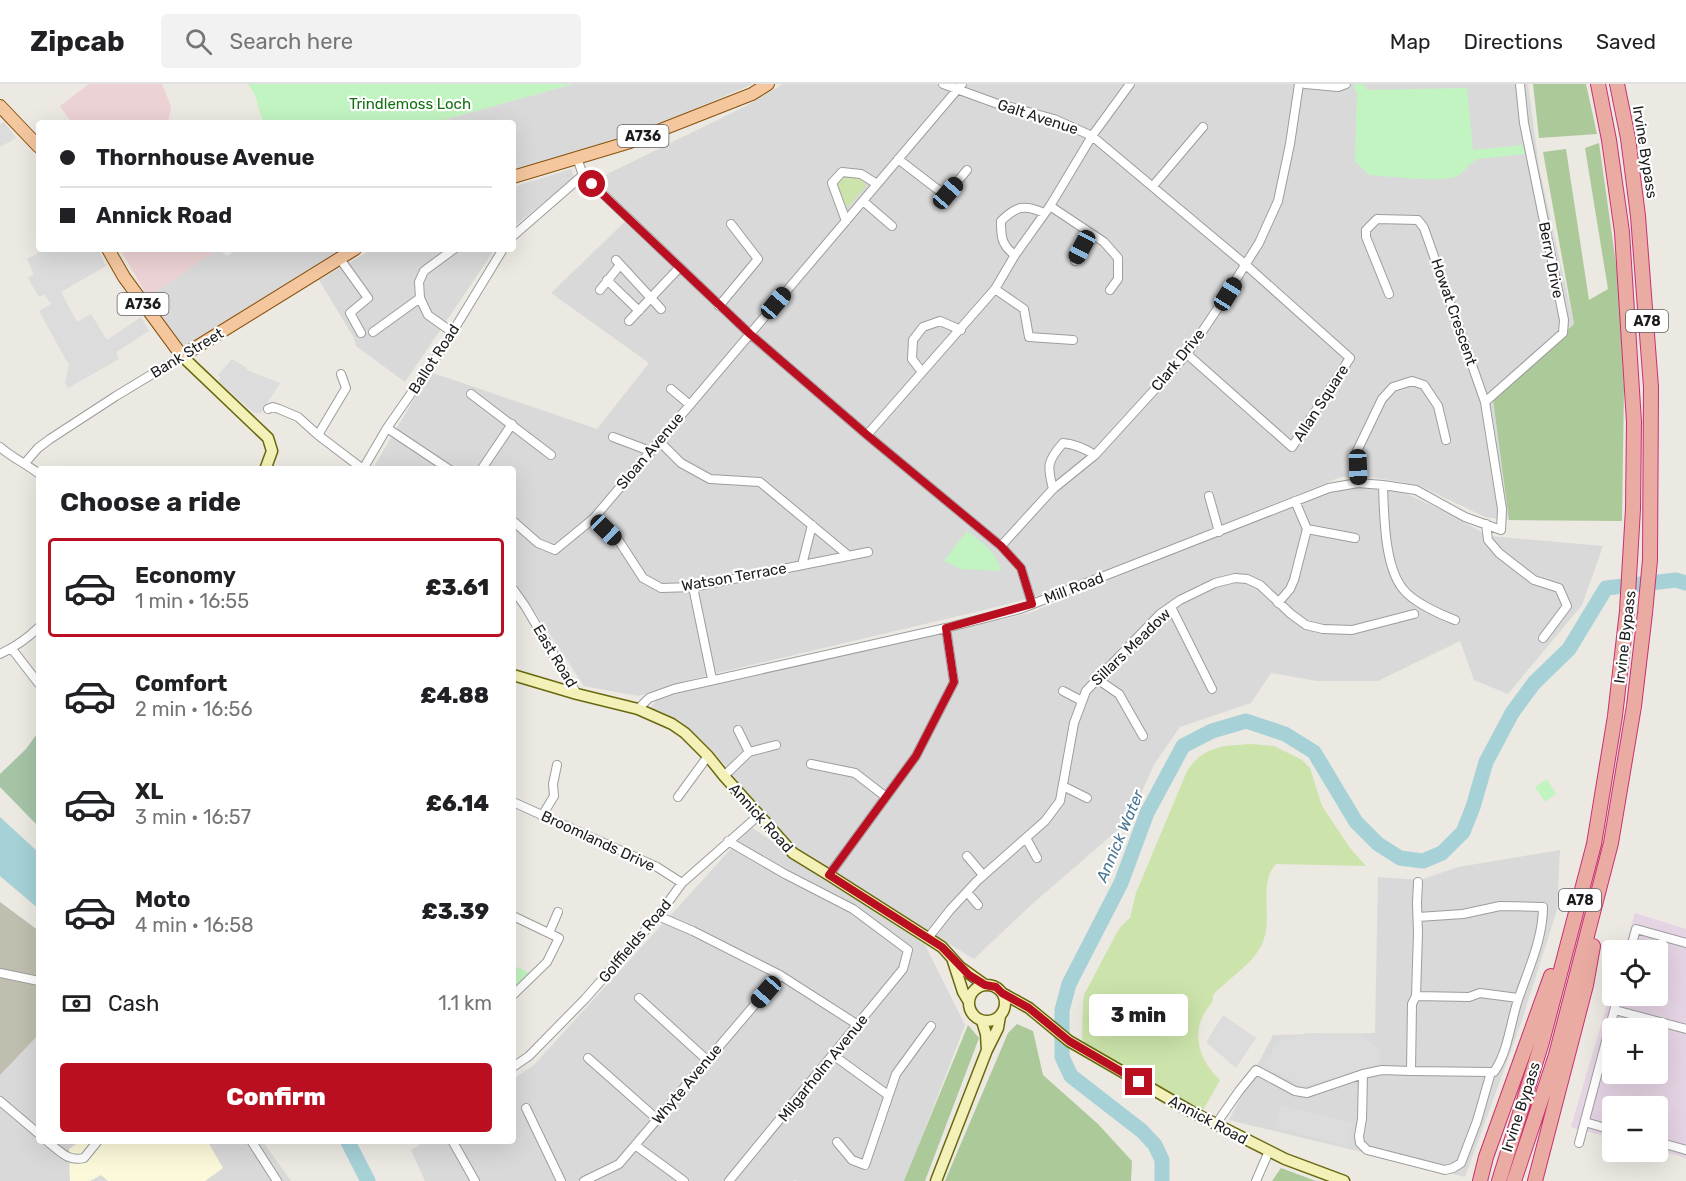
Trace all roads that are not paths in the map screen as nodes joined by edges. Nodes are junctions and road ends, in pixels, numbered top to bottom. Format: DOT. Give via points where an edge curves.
graph roads {
  1 [pos="768,84"];
  2 [pos="943,84"];
  3 [pos="1130,84"];
  4 [pos="1299,84"];
  5 [pos="1305,84"];
  6 [pos="1346,84"];
  7 [pos="1520,84"];
  8 [pos="1598,84"];
  9 [pos="1617,84"];
  10 [pos="959,87"];
  11 [pos="0,106"];
  12 [pos="1203,127"];
  13 [pos="1092,136"];
  14 [pos="36,144"];
  15 [pos="577,158"];
  16 [pos="898,159"];
  17 [pos="967,170"];
  18 [pos="583,175"];
  19 [pos="516,176"];
  20 [pos="877,184"];
  21 [pos="1154,186"];
  22 [pos="863,201"];
  23 [pos="1047,209"];
  24 [pos="846,221"];
  25 [pos="731,224"];
  26 [pos="892,226"];
  27 [pos="516,233"];
  28 [pos="1090,233"];
  29 [pos="110,252"];
  30 [pos="449,252"];
  31 [pos="501,252"];
  32 [pos="346,253"];
  33 [pos="1015,255"];
  34 [pos="1075,261"];
  35 [pos="1246,264"];
  36 [pos="679,268"];
  37 [pos="608,280"];
  38 [pos="995,289"];
  39 [pos="600,290"];
  40 [pos="1110,290"];
  41 [pos="1389,294"];
  42 [pos="420,298"];
  43 [pos="651,298"];
  44 [pos="719,306"];
  45 [pos="661,309"];
  46 [pos="639,310"];
  47 [pos="628,321"];
  48 [pos="961,330"];
  49 [pos="373,332"];
  50 [pos="452,332"];
  51 [pos="361,333"];
  52 [pos="750,334"];
  53 [pos="1073,340"];
  54 [pos="1187,354"];
  55 [pos="182,356"];
  56 [pos="922,372"];
  57 [pos="341,374"];
  58 [pos="671,389"];
  59 [pos="471,394"];
  60 [pos="1485,402"];
  61 [pos="690,405"];
  62 [pos="268,409"];
  63 [pos="512,424"];
  64 [pos="387,428"];
  65 [pos="318,435"];
  66 [pos="867,435"];
  67 [pos="613,437"];
  68 [pos="1446,440"];
  69 [pos="659,441"];
  70 [pos="0,447"];
  71 [pos="650,451"];
  72 [pos="551,454"];
  73 [pos="1095,455"];
  74 [pos="25,463"];
  75 [pos="267,466"];
  76 [pos="357,466"];
  77 [pos="361,466"];
  78 [pos="444,466"];
  79 [pos="484,466"];
  80 [pos="36,472"];
  81 [pos="1358,483"];
  82 [pos="1383,485"];
  83 [pos="1053,489"];
  84 [pos="1209,496"];
  85 [pos="1295,501"];
  86 [pos="594,518"];
  87 [pos="516,524"];
  88 [pos="1486,524"];
  89 [pos="812,525"];
  90 [pos="1306,529"];
  91 [pos="1501,530"];
  92 [pos="1219,532"];
  93 [pos="1355,538"];
  94 [pos="1001,546"];
  95 [pos="868,552"];
  96 [pos="849,556"];
  97 [pos="802,565"];
  98 [pos="693,587"];
  99 [pos="516,593"];
  100 [pos="1278,603"];
  101 [pos="1032,604"];
  102 [pos="1171,607"];
  103 [pos="1414,614"];
  104 [pos="1455,620"];
  105 [pos="946,628"];
  106 [pos="36,630"];
  107 [pos="1543,638"];
  108 [pos="12,649"];
  109 [pos="0,654"];
  110 [pos="516,676"];
  111 [pos="712,679"];
  112 [pos="1097,679"];
  113 [pos="36,680"];
  114 [pos="1212,689"];
  115 [pos="1063,691"];
  116 [pos="577,694"];
  117 [pos="1082,701"];
  118 [pos="638,709"];
  119 [pos="738,730"];
  120 [pos="1143,736"];
  121 [pos="776,746"];
  122 [pos="749,752"];
  123 [pos="708,756"];
  124 [pos="811,764"];
  125 [pos="557,765"];
  126 [pos="724,776"];
  127 [pos="1063,786"];
  128 [pos="678,797"];
  129 [pos="886,797"];
  130 [pos="1087,798"];
  131 [pos="516,803"];
  132 [pos="542,816"];
  133 [pos="758,816"];
  134 [pos="1026,838"];
  135 [pos="728,842"];
  136 [pos="1611,843"];
  137 [pos="1594,844"];
  138 [pos="967,856"];
  139 [pos="1037,858"];
  140 [pos="829,875"];
  141 [pos="983,875"];
  142 [pos="1418,882"];
  143 [pos="682,883"];
  144 [pos="967,892"];
  145 [pos="978,905"];
  146 [pos="558,912"];
  147 [pos="658,916"];
  148 [pos="516,917"];
  149 [pos="1418,917"];
  150 [pos="549,933"];
  151 [pos="928,938"];
  152 [pos="1633,940"];
  153 [pos="1686,943"];
  154 [pos="908,950"];
  155 [pos="952,958"];
  156 [pos="0,973"];
  157 [pos="780,975"];
  158 [pos="36,980"];
  159 [pos="985,985"];
  160 [pos="516,992"];
  161 [pos="1002,993"];
  162 [pos="1416,996"];
  163 [pos="639,998"];
  164 [pos="1518,998"];
  165 [pos="969,1002"];
  166 [pos="1616,1006"];
  167 [pos="1029,1008"];
  168 [pos="1615,1010"];
  169 [pos="1001,1014"];
  170 [pos="982,1020"];
  171 [pos="858,1025"];
  172 [pos="930,1026"];
  173 [pos="1686,1029"];
  174 [pos="987,1050"];
  175 [pos="833,1055"];
  176 [pos="588,1058"];
  177 [pos="708,1060"];
  178 [pos="516,1065"];
  179 [pos="1411,1071"];
  180 [pos="1491,1072"];
  181 [pos="1363,1074"];
  182 [pos="888,1095"];
  183 [pos="0,1101"];
  184 [pos="526,1108"];
  185 [pos="657,1119"];
  186 [pos="1585,1122"];
  187 [pos="1216,1124"];
  188 [pos="1602,1127"];
  189 [pos="36,1131"];
  190 [pos="837,1142"];
  191 [pos="1579,1143"];
  192 [pos="51,1144"];
  193 [pos="95,1144"];
  194 [pos="253,1144"];
  195 [pos="454,1144"];
  196 [pos="635,1145"];
  197 [pos="1668,1145"];
  198 [pos="1686,1150"];
  199 [pos="1269,1151"];
  200 [pos="277,1181"];
  201 [pos="475,1181"];
  202 [pos="561,1181"];
  203 [pos="584,1181"];
  204 [pos="684,1181"];
  205 [pos="729,1181"];
  206 [pos="936,1181"];
  207 [pos="1256,1181"];
  208 [pos="1344,1181"];
  209 [pos="1480,1181"];
  210 [pos="1499,1181"];
  211 [pos="1514,1181"];
  212 [pos="1535,1181"];
  1 -- 15 [label="main road, A736" via="752,94 630,142"];
  2 -- 10 [label="street, Galt Avenue"];
  3 -- 13 [label="street"];
  4 -- 35 [label="street, Clark Drive" via="1278,201"];
  5 -- 6 [label="street"];
  7 -- 60 [label="street, Berry Drive" via="1524,123 1564,320 1563,333"];
  8 -- 137 [label="highway, Irvine Bypass / A78" via="1622,232 1634,422 1634,509 1615,716"];
  9 -- 136 [label="highway, Irvine Bypass / A78" via="1628,138 1644,285 1651,387 1650,560 1634,706"];
  10 -- 13 [label="street, Galt Avenue"];
  10 -- 16 [label="street, Sloan Avenue"];
  11 -- 14 [label="main road"];
  12 -- 21 [label="street"];
  13 -- 21 [label="street, Galt Avenue"];
  13 -- 23 [label="street"];
  15 -- 18 [label="street"];
  15 -- 19 [label="main road, A736"];
  16 -- 17 [label="street" via="948,193"];
  16 -- 20 [label="street, Sloan Avenue"];
  18 -- 27 [label="street"];
  18 -- 36 [label="street"];
  20 -- 22 [label="street, Sloan Avenue"];
  20 -- 24 [label="street" via="861,174 842,172 832,183"];
  21 -- 35 [label="street, Galt Avenue"];
  22 -- 24 [label="street, Sloan Avenue"];
  22 -- 26 [label="street"];
  23 -- 28 [label="street"];
  23 -- 33 [label="street"];
  23 -- 33 [label="street" via="1011,210 1001,220 1006,249"];
  24 -- 52 [label="street, Sloan Avenue"];
  25 -- 44 [label="street" via="758,259"];
  28 -- 34 [label="street"];
  28 -- 40 [label="street" via="1118,258 1118,279"];
  29 -- 55 [label="main road, A736" via="124,278"];
  30 -- 42 [label="street" via="424,271 419,282"];
  31 -- 50 [label="street, Ballot Road"];
  32 -- 51 [label="street" via="368,298 350,313"];
  32 -- 55 [label="main road, Bank Street"];
  33 -- 38 [label="street"];
  35 -- 54 [label="street, Clark Drive"];
  35 -- 54 [label="street, Allan Square" via="1350,358 1292,447"];
  36 -- 43 [label="street"];
  36 -- 44 [label="street"];
  37 -- 39 [label="street"];
  37 -- 43 [label="street" via="618,263"];
  37 -- 46 [label="street"];
  38 -- 48 [label="street"];
  38 -- 53 [label="street" via="1024,309 1029,337"];
  41 -- 60 [label="street, Howat Crescent" via="1366,230 1377,219 1418,220"];
  42 -- 49 [label="street"];
  42 -- 50 [label="street" via="428,315"];
  43 -- 45 [label="street"];
  43 -- 46 [label="street"];
  44 -- 52 [label="street"];
  46 -- 47 [label="street"];
  48 -- 56 [label="street"];
  48 -- 56 [label="street" via="940,321 922,327 914,340 912,359"];
  50 -- 64 [label="street, Ballot Road"];
  52 -- 61 [label="street, Sloan Avenue"];
  52 -- 66 [label="street"];
  54 -- 73 [label="street, Clark Drive"];
  55 -- 74 [label="street, Bank Street" via="38,447"];
  55 -- 75 [label="main road" via="268,438 272,451"];
  56 -- 66 [label="street"];
  57 -- 65 [label="street" via="346,388"];
  58 -- 61 [label="street"];
  59 -- 63 [label="street"];
  60 -- 91 [label="street, Howat Crescent" via="1502,509"];
  61 -- 69 [label="street, Sloan Avenue"];
  62 -- 65 [label="street" via="273,407 298,417"];
  63 -- 72 [label="street"];
  63 -- 79 [label="street"];
  64 -- 77 [label="street, Ballot Road"];
  64 -- 78 [label="street"];
  65 -- 76 [label="street"];
  66 -- 94 [label="street"];
  67 -- 71 [label="street"];
  68 -- 81 [label="street" via="1438,406 1424,385 1412,381 1393,387 1382,399 1357,452"];
  69 -- 71 [label="street, Sloan Avenue"];
  69 -- 89 [label="street" via="681,463 710,479 760,482"];
  70 -- 74 [label="street"];
  71 -- 86 [label="street, Sloan Avenue"];
  73 -- 83 [label="street, Clark Drive"];
  73 -- 83 [label="street" via="1063,443 1050,457"];
  74 -- 80 [label="street"];
  81 -- 82 [label="street, Mill Road"];
  81 -- 85 [label="street, Mill Road" via="1329,488"];
  82 -- 88 [label="street, Mill Road" via="1416,490"];
  82 -- 104 [label="street" via="1391,568 1403,590 1428,609"];
  83 -- 94 [label="street, Clark Drive"];
  84 -- 92 [label="street"];
  85 -- 90 [label="street"];
  85 -- 92 [label="street, Mill Road"];
  86 -- 87 [label="street, Sloan Avenue" via="555,550 538,543"];
  86 -- 98 [label="street, Watson Terrace" via="618,542 643,578 661,588"];
  88 -- 91 [label="street, Mill Road"];
  88 -- 107 [label="street" via="1488,540 1499,553 1534,580 1559,588 1567,606"];
  89 -- 96 [label="street"];
  89 -- 97 [label="street"];
  90 -- 93 [label="street"];
  90 -- 100 [label="street" via="1294,580"];
  92 -- 101 [label="street, Mill Road"];
  94 -- 101 [label="street" via="1021,568"];
  95 -- 96 [label="street, Watson Terrace"];
  96 -- 97 [label="street, Watson Terrace"];
  97 -- 98 [label="street, Watson Terrace"];
  98 -- 111 [label="street"];
  99 -- 116 [label="street, East Road"];
  100 -- 102 [label="street, Sillars Meadow" via="1260,585 1235,578 1215,583"];
  100 -- 103 [label="street, Sillars Meadow" via="1306,625 1323,629 1352,630"];
  101 -- 105 [label="street, Mill Road"];
  102 -- 112 [label="street, Sillars Meadow"];
  102 -- 114 [label="street"];
  105 -- 111 [label="street, Mill Road"];
  105 -- 129 [label="street" via="954,682 916,756"];
  106 -- 108 [label="street"];
  108 -- 109 [label="street"];
  108 -- 113 [label="street"];
  110 -- 116 [label="main road, Annick Road"];
  111 -- 118 [label="street, Mill Road" via="660,693"];
  112 -- 117 [label="street, Sillars Meadow"];
  112 -- 120 [label="street" via="1119,694"];
  115 -- 117 [label="street, Sillars Meadow"];
  116 -- 118 [label="main road, Annick Road"];
  117 -- 127 [label="street, Sillars Meadow" via="1074,723"];
  118 -- 123 [label="main road, Annick Road" via="672,724"];
  119 -- 122 [label="street"];
  121 -- 122 [label="street"];
  122 -- 126 [label="street"];
  123 -- 126 [label="main road, Annick Road"];
  123 -- 128 [label="street"];
  124 -- 129 [label="street" via="855,773"];
  125 -- 132 [label="street" via="554,796"];
  126 -- 133 [label="main road, Annick Road"];
  127 -- 130 [label="street"];
  127 -- 134 [label="street, Sillars Meadow" via="1060,801"];
  129 -- 140 [label="street"];
  131 -- 132 [label="street, Broomlands Drive"];
  132 -- 143 [label="street, Broomlands Drive" via="657,867"];
  133 -- 135 [label="street, Golffields Road"];
  133 -- 140 [label="main road, Annick Road" via="793,853"];
  134 -- 139 [label="street"];
  134 -- 141 [label="street, Sillars Meadow"];
  135 -- 143 [label="street, Golffields Road"];
  135 -- 154 [label="street, Annick Road" via="853,909"];
  136 -- 211 [label="highway, Irvine Bypass / A78" via="1556,1055"];
  136 -- 212 [label="highway, A78" via="1586,985"];
  137 -- 209 [label="highway, A78"];
  137 -- 210 [label="highway, Irvine Bypass / A78" via="1542,1042"];
  138 -- 141 [label="street"];
  140 -- 151 [label="main road, Annick Road"];
  141 -- 144 [label="street, Sillars Meadow"];
  142 -- 149 [label="street"];
  143 -- 147 [label="street, Golffields Road"];
  144 -- 145 [label="street"];
  144 -- 151 [label="street, Sillars Meadow"];
  146 -- 150 [label="street"];
  147 -- 157 [label="street"];
  147 -- 178 [label="street, Golffields Road" via="577,1008"];
  148 -- 150 [label="street"];
  149 -- 162 [label="street"];
  149 -- 164 [label="street" via="1500,906 1543,907 1533,961"];
  150 -- 160 [label="street" via="559,938 547,962"];
  151 -- 155 [label="main road, Annick Road"];
  152 -- 153 [label="street" via="1636,929"];
  154 -- 171 [label="street, Milgarholm Avenue" via="903,969"];
  155 -- 159 [label="main road, Annick Road"];
  155 -- 165 [label="main road"];
  156 -- 158 [label="street"];
  157 -- 171 [label="street"];
  157 -- 177 [label="street, Whyte Avenue"];
  159 -- 161 [label="main road"];
  159 -- 165 [label="main road" via="972,992"];
  161 -- 167 [label="main road, Annick Road"];
  161 -- 169 [label="main road" via="1005,1000"];
  162 -- 164 [label="street" via="1469,997 1480,993"];
  162 -- 179 [label="street" via="1412,1004"];
  163 -- 177 [label="street"];
  164 -- 180 [label="street" via="1502,1061"];
  165 -- 170 [label="main road" via="972,1014"];
  166 -- 168 [label="street"];
  167 -- 169 [label="main road"];
  167 -- 187 [label="main road, Annick Road" via="1069,1041"];
  168 -- 173 [label="street"];
  168 -- 186 [label="street"];
  169 -- 170 [label="main road" via="993,1020"];
  169 -- 174 [label="main road"];
  170 -- 174 [label="main road"];
  171 -- 175 [label="street, Milgarholm Avenue"];
  172 -- 182 [label="street" via="896,1074"];
  174 -- 206 [label="main road"];
  175 -- 182 [label="street"];
  175 -- 205 [label="street, Milgarholm Avenue"];
  176 -- 185 [label="street"];
  177 -- 185 [label="street, Whyte Avenue"];
  179 -- 180 [label="street"];
  179 -- 181 [label="street"];
  180 -- 181 [label="street" via="1461,1163 1445,1170 1367,1150 1360,1143"];
  181 -- 187 [label="street" via="1307,1093 1295,1091 1256,1070"];
  182 -- 190 [label="street" via="865,1165 852,1160"];
  183 -- 189 [label="street"];
  184 -- 202 [label="street"];
  185 -- 196 [label="street, Whyte Avenue"];
  186 -- 188 [label="street"];
  186 -- 191 [label="street"];
  187 -- 199 [label="main road, Annick Road"];
  192 -- 193 [label="street" via="78,1160"];
  194 -- 200 [label="street"];
  195 -- 201 [label="street"];
  196 -- 203 [label="street, Whyte Avenue" via="619,1164"];
  196 -- 204 [label="street"];
  197 -- 198 [label="street"];
  199 -- 207 [label="street"];
  199 -- 208 [label="main road, Annick Road"];
}
